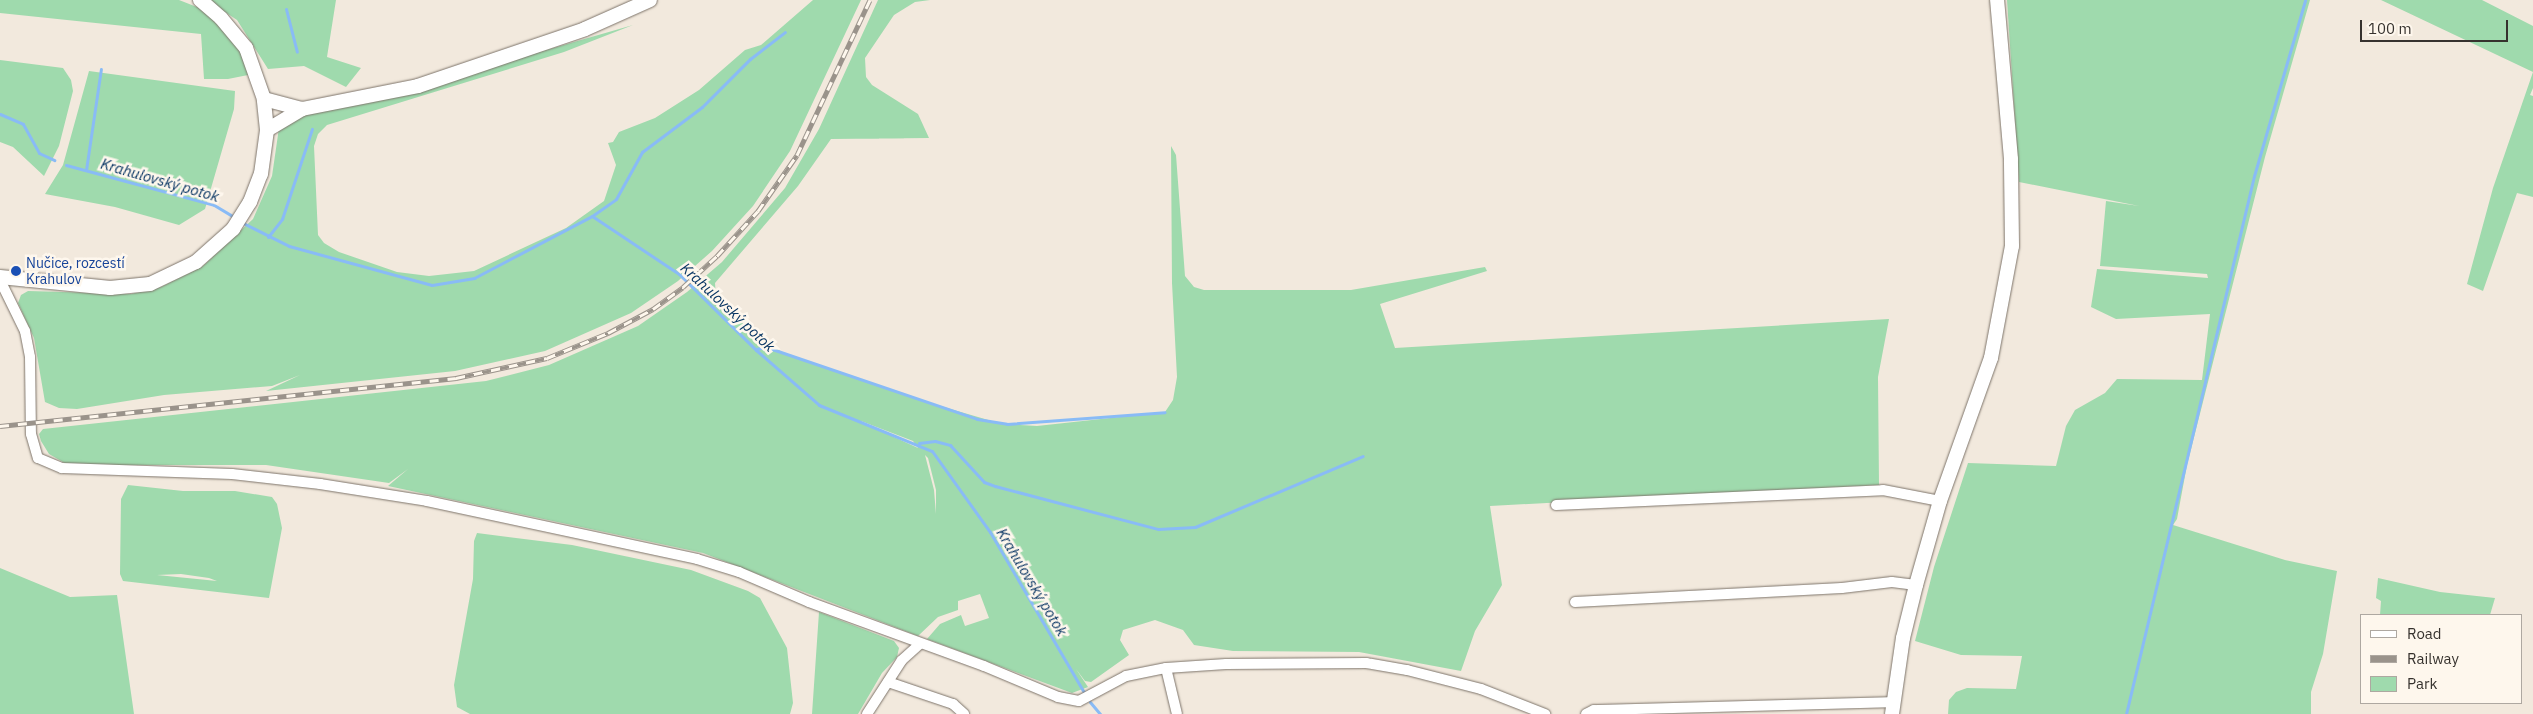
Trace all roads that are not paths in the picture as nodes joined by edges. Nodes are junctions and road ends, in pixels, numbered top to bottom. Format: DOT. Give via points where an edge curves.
graph roads {
  1 [pos="200,0"];
  2 [pos="650,0"];
  3 [pos="1997,0"];
  4 [pos="264,99"];
  5 [pos="302,109"];
  6 [pos="267,130"];
  7 [pos="0,278"];
  8 [pos="1940,501"];
  9 [pos="1556,505"];
  10 [pos="1916,585"];
  11 [pos="1575,602"];
  12 [pos="920,644"];
  13 [pos="1166,668"];
  14 [pos="888,682"];
  15 [pos="1893,708"];
  16 [pos="867,714"];
  17 [pos="964,714"];
  18 [pos="1177,714"];
  19 [pos="1545,714"];
  20 [pos="1586,714"];
  1 -- 4 [label="street" via="236,34 254,65"];
  2 -- 5 [label="street" via="585,29 418,86"];
  3 -- 8 [label="street" via="2011,159 2012,246 1991,358"];
  4 -- 5 [label="street"];
  4 -- 6 [label="street"];
  5 -- 6 [label="street"];
  6 -- 7 [label="street" via="261,174 244,214 196,262 150,284 110,288"];
  7 -- 12 [label="street" via="25,331 30,356 31,434 38,458 62,468 275,478 427,501 697,559 739,572"];
  8 -- 9 [label="street" via="1883,490"];
  8 -- 10 [label="street"];
  10 -- 11 [label="street" via="1892,582 1842,588"];
  10 -- 15 [label="street" via="1903,638"];
  12 -- 13 [label="street" via="1058,697 1079,701 1126,676"];
  12 -- 14 [label="street" via="902,660"];
  13 -- 18 [label="street"];
  13 -- 19 [label="street" via="1366,663 1480,689"];
  14 -- 16 [label="street"];
  14 -- 17 [label="street" via="953,704"];
  15 -- 20 [label="street" via="1594,710"];
}
